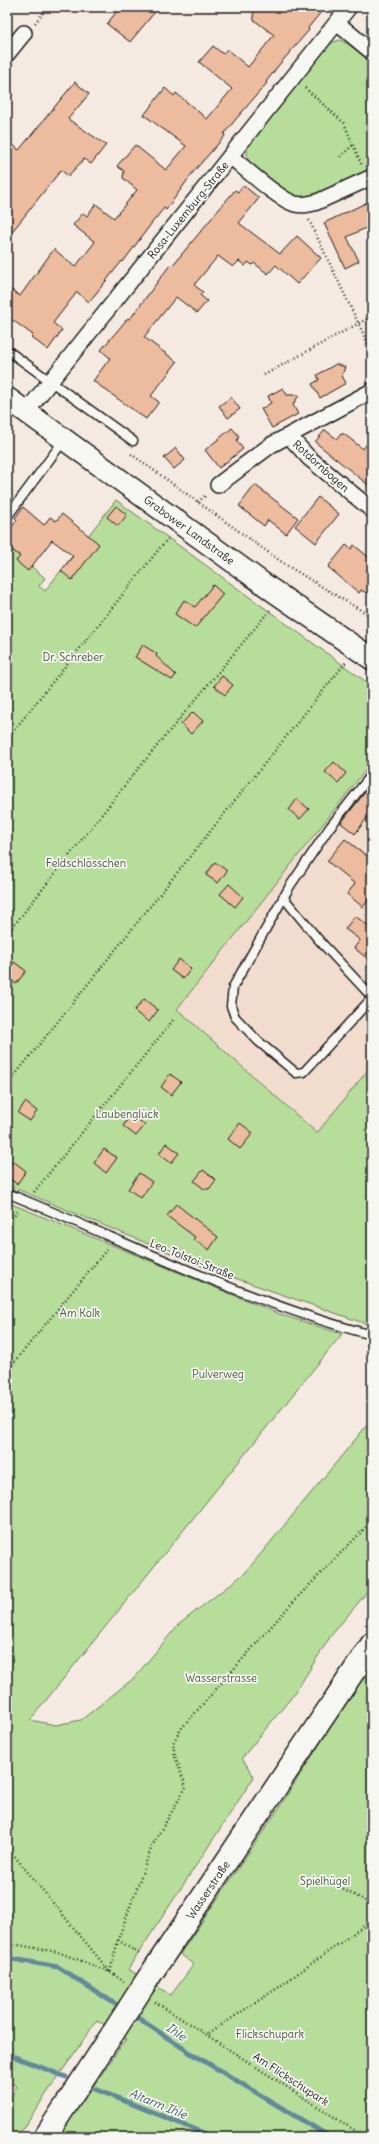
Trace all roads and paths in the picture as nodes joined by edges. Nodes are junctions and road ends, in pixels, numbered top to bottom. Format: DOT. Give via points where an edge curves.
graph roads {
  1 [pos="48,7"];
  2 [pos="349,7"];
  3 [pos="336,23"];
  4 [pos="24,32"];
  5 [pos="372,52"];
  6 [pos="7,54"];
  7 [pos="293,77"];
  8 [pos="353,145"];
  9 [pos="230,156"];
  10 [pos="340,157"];
  11 [pos="370,178"];
  12 [pos="302,205"];
  13 [pos="372,316"];
  14 [pos="358,323"];
  15 [pos="7,350"];
  16 [pos="372,352"];
  17 [pos="264,375"];
  18 [pos="50,382"];
  19 [pos="372,391"];
  20 [pos="7,398"];
  21 [pos="26,412"];
  22 [pos="289,436"];
  23 [pos="64,440"];
  24 [pos="133,441"];
  25 [pos="128,452"];
  26 [pos="218,485"];
  27 [pos="372,510"];
  28 [pos="7,517"];
  29 [pos="179,524"];
  30 [pos="271,607"];
  31 [pos="372,617"];
  32 [pos="349,658"];
  33 [pos="372,659"];
  34 [pos="7,739"];
  35 [pos="372,774"];
  36 [pos="283,897"];
  37 [pos="7,934"];
  38 [pos="372,997"];
  39 [pos="174,1019"];
  40 [pos="7,1085"];
  41 [pos="7,1193"];
  42 [pos="27,1201"];
  43 [pos="7,1225"];
  44 [pos="116,1239"];
  45 [pos="372,1335"];
  46 [pos="7,1371"];
  47 [pos="372,1521"];
  48 [pos="372,1644"];
  49 [pos="7,1847"];
  50 [pos="336,1886"];
  51 [pos="372,1907"];
  52 [pos="372,1920"];
  53 [pos="118,1940"];
  54 [pos="7,1943"];
  55 [pos="110,1972"];
  56 [pos="146,1982"];
  57 [pos="208,2034"];
  58 [pos="45,2137"];
  59 [pos="365,2137"];
  1 -- 4 [label="path" via="33,26"];
  2 -- 3 [label="street, Rosa-Luxemburg-Straße"];
  3 -- 5 [label="street"];
  3 -- 7 [label="street, Rosa-Luxemburg-Straße"];
  4 -- 6 [label="street"];
  7 -- 8 [label="path" via="344,123"];
  7 -- 9 [label="street, Rosa-Luxemburg-Straße"];
  8 -- 10 [label="path"];
  8 -- 11 [label="path"];
  9 -- 12 [label="street" via="288,201"];
  9 -- 18 [label="street, Rosa-Luxemburg-Straße"];
  11 -- 12 [label="street" via="317,202"];
  12 -- 14 [label="path"];
  13 -- 14 [label="path"];
  14 -- 16 [label="path"];
  14 -- 17 [label="path"];
  15 -- 18 [label="lane"];
  18 -- 21 [label="street, Rosa-Luxemburg-Straße"];
  18 -- 24 [label="lane"];
  19 -- 22 [label="street, Rotdornbogen"];
  20 -- 21 [label="main road, Grabower Landstraße"];
  21 -- 23 [label="main road, Grabower Landstraße"];
  22 -- 26 [label="street, Rotdornbogen" via="271,445"];
  22 -- 27 [label="street, Rotdornbogen" via="309,458"];
  23 -- 28 [label="lane"];
  23 -- 29 [label="main road, Grabower Landstraße"];
  25 -- 31 [label="path" via="286,565"];
  29 -- 33 [label="main road, Grabower Landstraße"];
  29 -- 34 [label="path"];
  30 -- 37 [label="path"];
  32 -- 40 [label="path"];
  35 -- 36 [label="lane" via="330,827"];
  36 -- 38 [label="lane"];
  36 -- 38 [label="lane" via="233,986 231,1006 235,1017 258,1041 296,1073 304,1072"];
  39 -- 42 [label="path"];
  41 -- 42 [label="lane, Leo-Tolstoi-Straße"];
  42 -- 43 [label="path"];
  42 -- 44 [label="lane, Leo-Tolstoi-Straße"];
  44 -- 45 [label="lane, Leo-Tolstoi-Straße" via="292,1310"];
  44 -- 46 [label="path"];
  47 -- 53 [label="path" via="292,1603 181,1729 173,1743 186,1787 152,1846"];
  48 -- 56 [label="main road, Wasserstraße"];
  49 -- 55 [label="path"];
  50 -- 51 [label="path" via="364,1900"];
  52 -- 57 [label="path"];
  53 -- 55 [label="path"];
  53 -- 56 [label="path"];
  54 -- 55 [label="path" via="58,1952"];
  55 -- 56 [label="path"];
  56 -- 57 [label="path, Am Flickschupark"];
  56 -- 58 [label="main road, Wasserstraße, bridge"];
  57 -- 59 [label="path, Am Flickschupark"];
}
